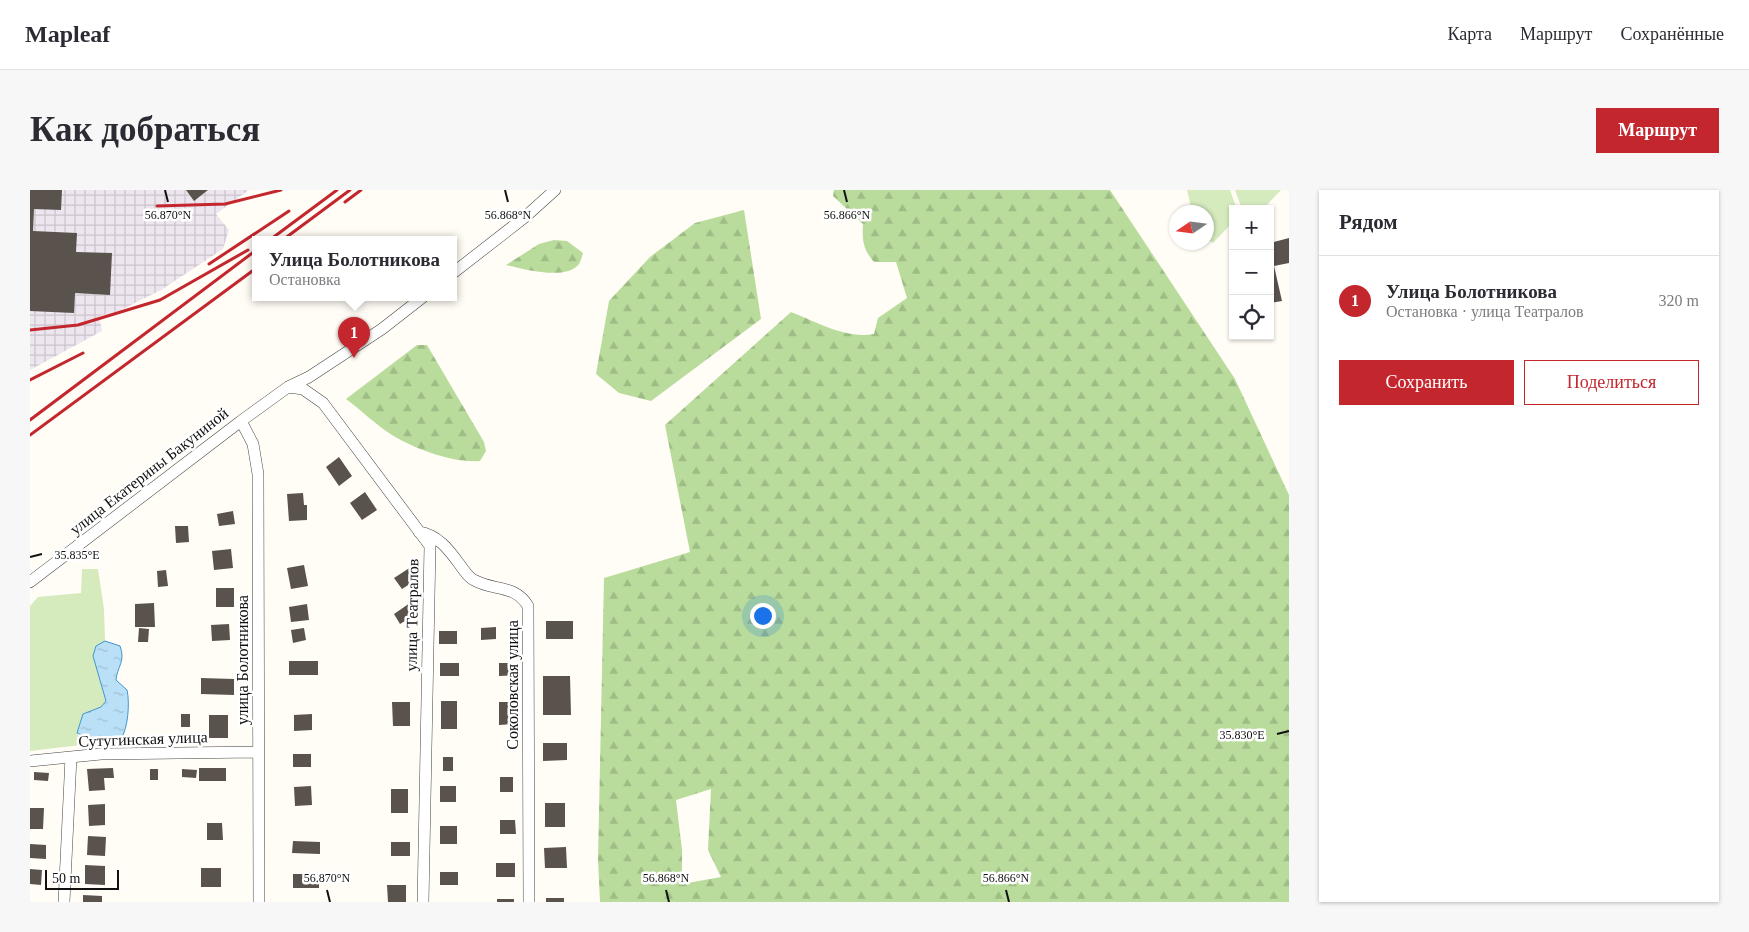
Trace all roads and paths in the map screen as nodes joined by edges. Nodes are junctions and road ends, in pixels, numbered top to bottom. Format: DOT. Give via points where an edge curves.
graph roads {
  1 [pos="555,190"];
  2 [pos="457,271"];
  3 [pos="418,301"];
  4 [pos="288,387"];
  5 [pos="241,421"];
  6 [pos="420,532"];
  7 [pos="30,582"];
  8 [pos="258,752"];
  9 [pos="71,757"];
  10 [pos="30,761"];
  11 [pos="64,902"];
  12 [pos="259,902"];
  13 [pos="423,902"];
  14 [pos="529,902"];
  1 -- 2 [label="street"];
  3 -- 4 [label="street, улица Екатерины Бакуниной" via="331,363"];
  4 -- 5 [label="street, улица Екатерины Бакуниной"];
  4 -- 6 [label="street, улица Театралов" via="303,388 322,403"];
  5 -- 7 [label="street, улица Екатерины Бакуниной"];
  5 -- 8 [label="street, улица Болотникова" via="253,444 258,474"];
  6 -- 13 [label="street, улица Театралов" via="430,546"];
  6 -- 14 [label="street, Соколовская улица" via="442,542 472,579 512,590 524,598 528,606"];
  8 -- 9 [label="street, Сутугинская улица"];
  8 -- 12 [label="street, улица Болотникова"];
  9 -- 10 [label="street, Сутугинская улица"];
  9 -- 11 [label="street"];
}
